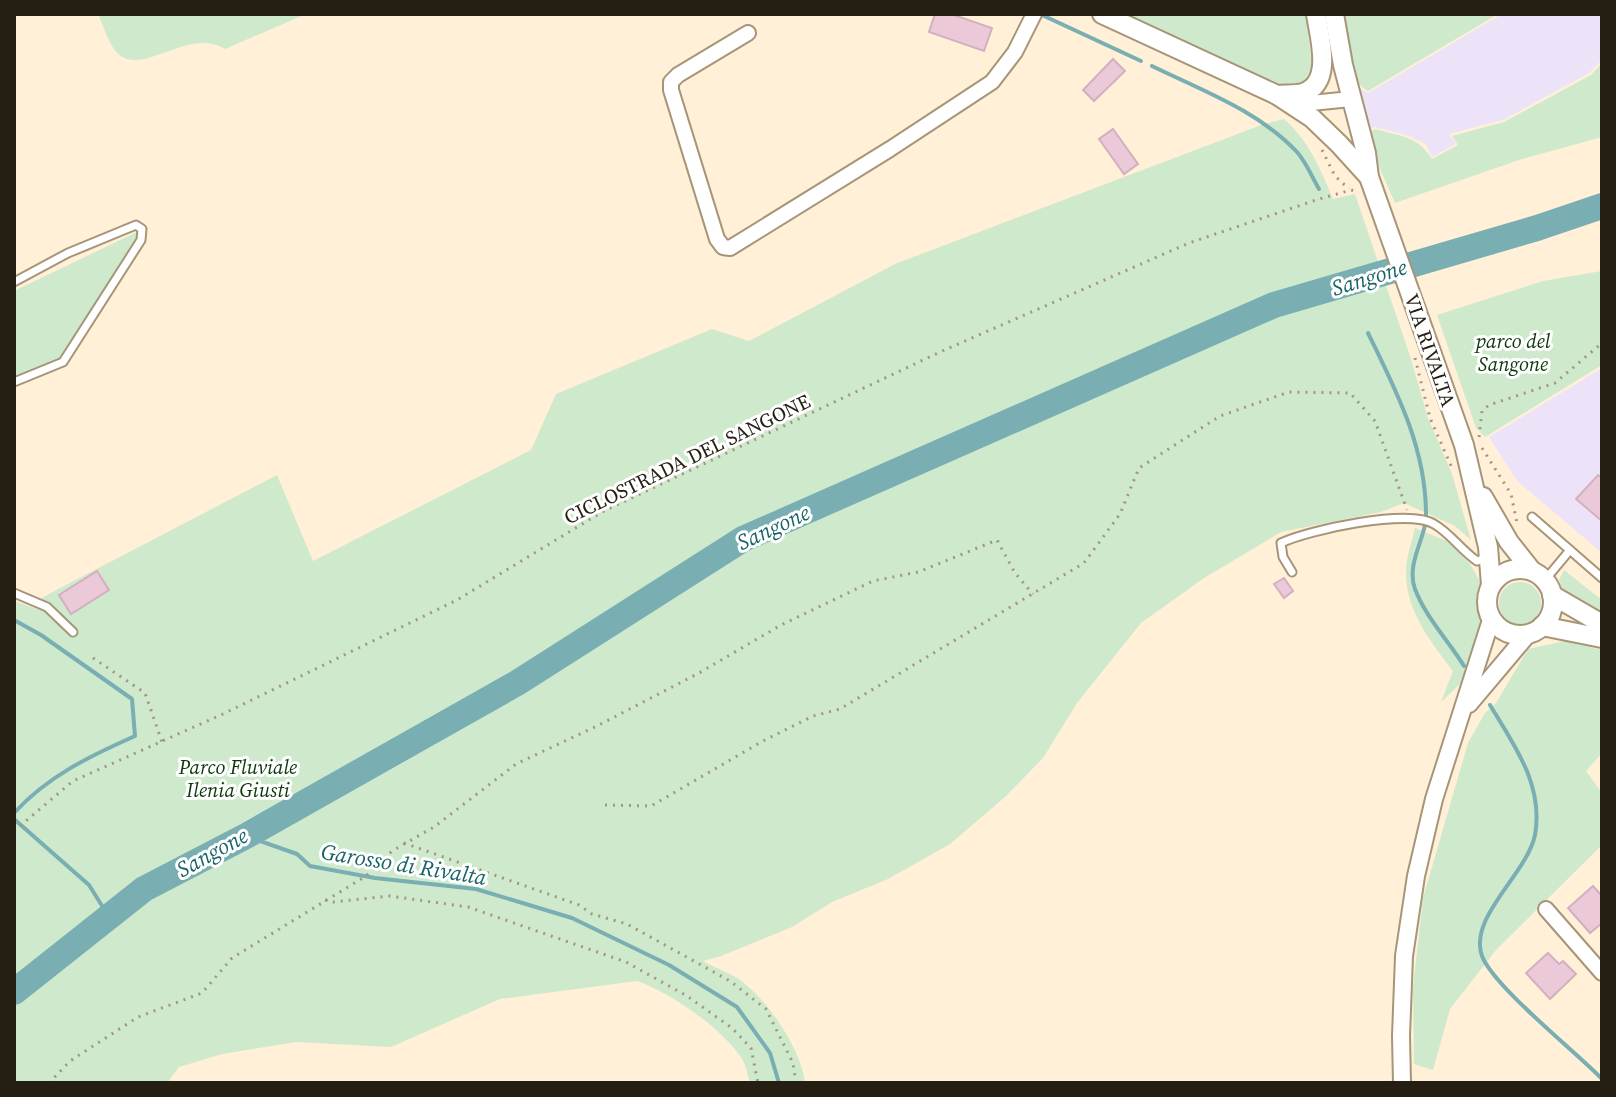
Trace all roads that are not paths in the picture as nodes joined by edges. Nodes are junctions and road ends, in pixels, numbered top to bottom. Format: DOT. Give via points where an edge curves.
graph roads {
  1 [pos="1034,14"];
  2 [pos="1102,14"];
  3 [pos="1316,14"];
  4 [pos="1334,14"];
  5 [pos="748,33"];
  6 [pos="1277,95"];
  7 [pos="1351,99"];
  8 [pos="1363,187"];
  9 [pos="14,282"];
  10 [pos="14,382"];
  11 [pos="1473,479"];
  12 [pos="1532,517"];
  13 [pos="1570,550"];
  14 [pos="1490,558"];
  15 [pos="1292,572"];
  16 [pos="1602,578"];
  17 [pos="1543,582"];
  18 [pos="1491,585"];
  19 [pos="14,593"];
  20 [pos="1491,620"];
  21 [pos="1602,624"];
  22 [pos="1535,630"];
  23 [pos="73,632"];
  24 [pos="1602,638"];
  25 [pos="1465,708"];
  26 [pos="1546,909"];
  27 [pos="1602,973"];
  28 [pos="1402,1083"];
  1 -- 5 [label="street" via="992,82 730,248 717,239 671,82"];
  2 -- 6 [label="main road"];
  3 -- 6 [label="main road" via="1321,72 1310,89"];
  4 -- 7 [label="main road, VIA RIVALTA"];
  6 -- 7 [label="street" via="1311,103"];
  6 -- 8 [label="main road" via="1312,118"];
  7 -- 8 [label="main road, VIA RIVALTA" via="1366,153"];
  8 -- 11 [label="main road, VIA RIVALTA"];
  9 -- 10 [label="lane" via="122,230 136,225 142,229 141,240 63,362"];
  11 -- 14 [label="main road, VIA RIVALTA"];
  11 -- 17 [label="main road, VIA RIVALTA" via="1509,542"];
  12 -- 13 [label="lane"];
  13 -- 16 [label="lane"];
  13 -- 17 [label="lane"];
  14 -- 15 [label="lane" via="1477,561 1433,523 1410,517 1300,533 1281,543"];
  14 -- 18 [label="main road, VIA RIVALTA"];
  17 -- 18 [label="main road" via="1509,570"];
  17 -- 21 [label="main road"];
  17 -- 22 [label="main road" via="1552,612"];
  18 -- 20 [label="main road, VIA RIVALTA"];
  19 -- 23 [label="lane" via="47,607"];
  20 -- 22 [label="main road" via="1514,635"];
  20 -- 25 [label="street"];
  22 -- 24 [label="main road"];
  22 -- 25 [label="street"];
  25 -- 28 [label="street" via="1434,799 1416,876 1404,956"];
  26 -- 27 [label="street"];
}
